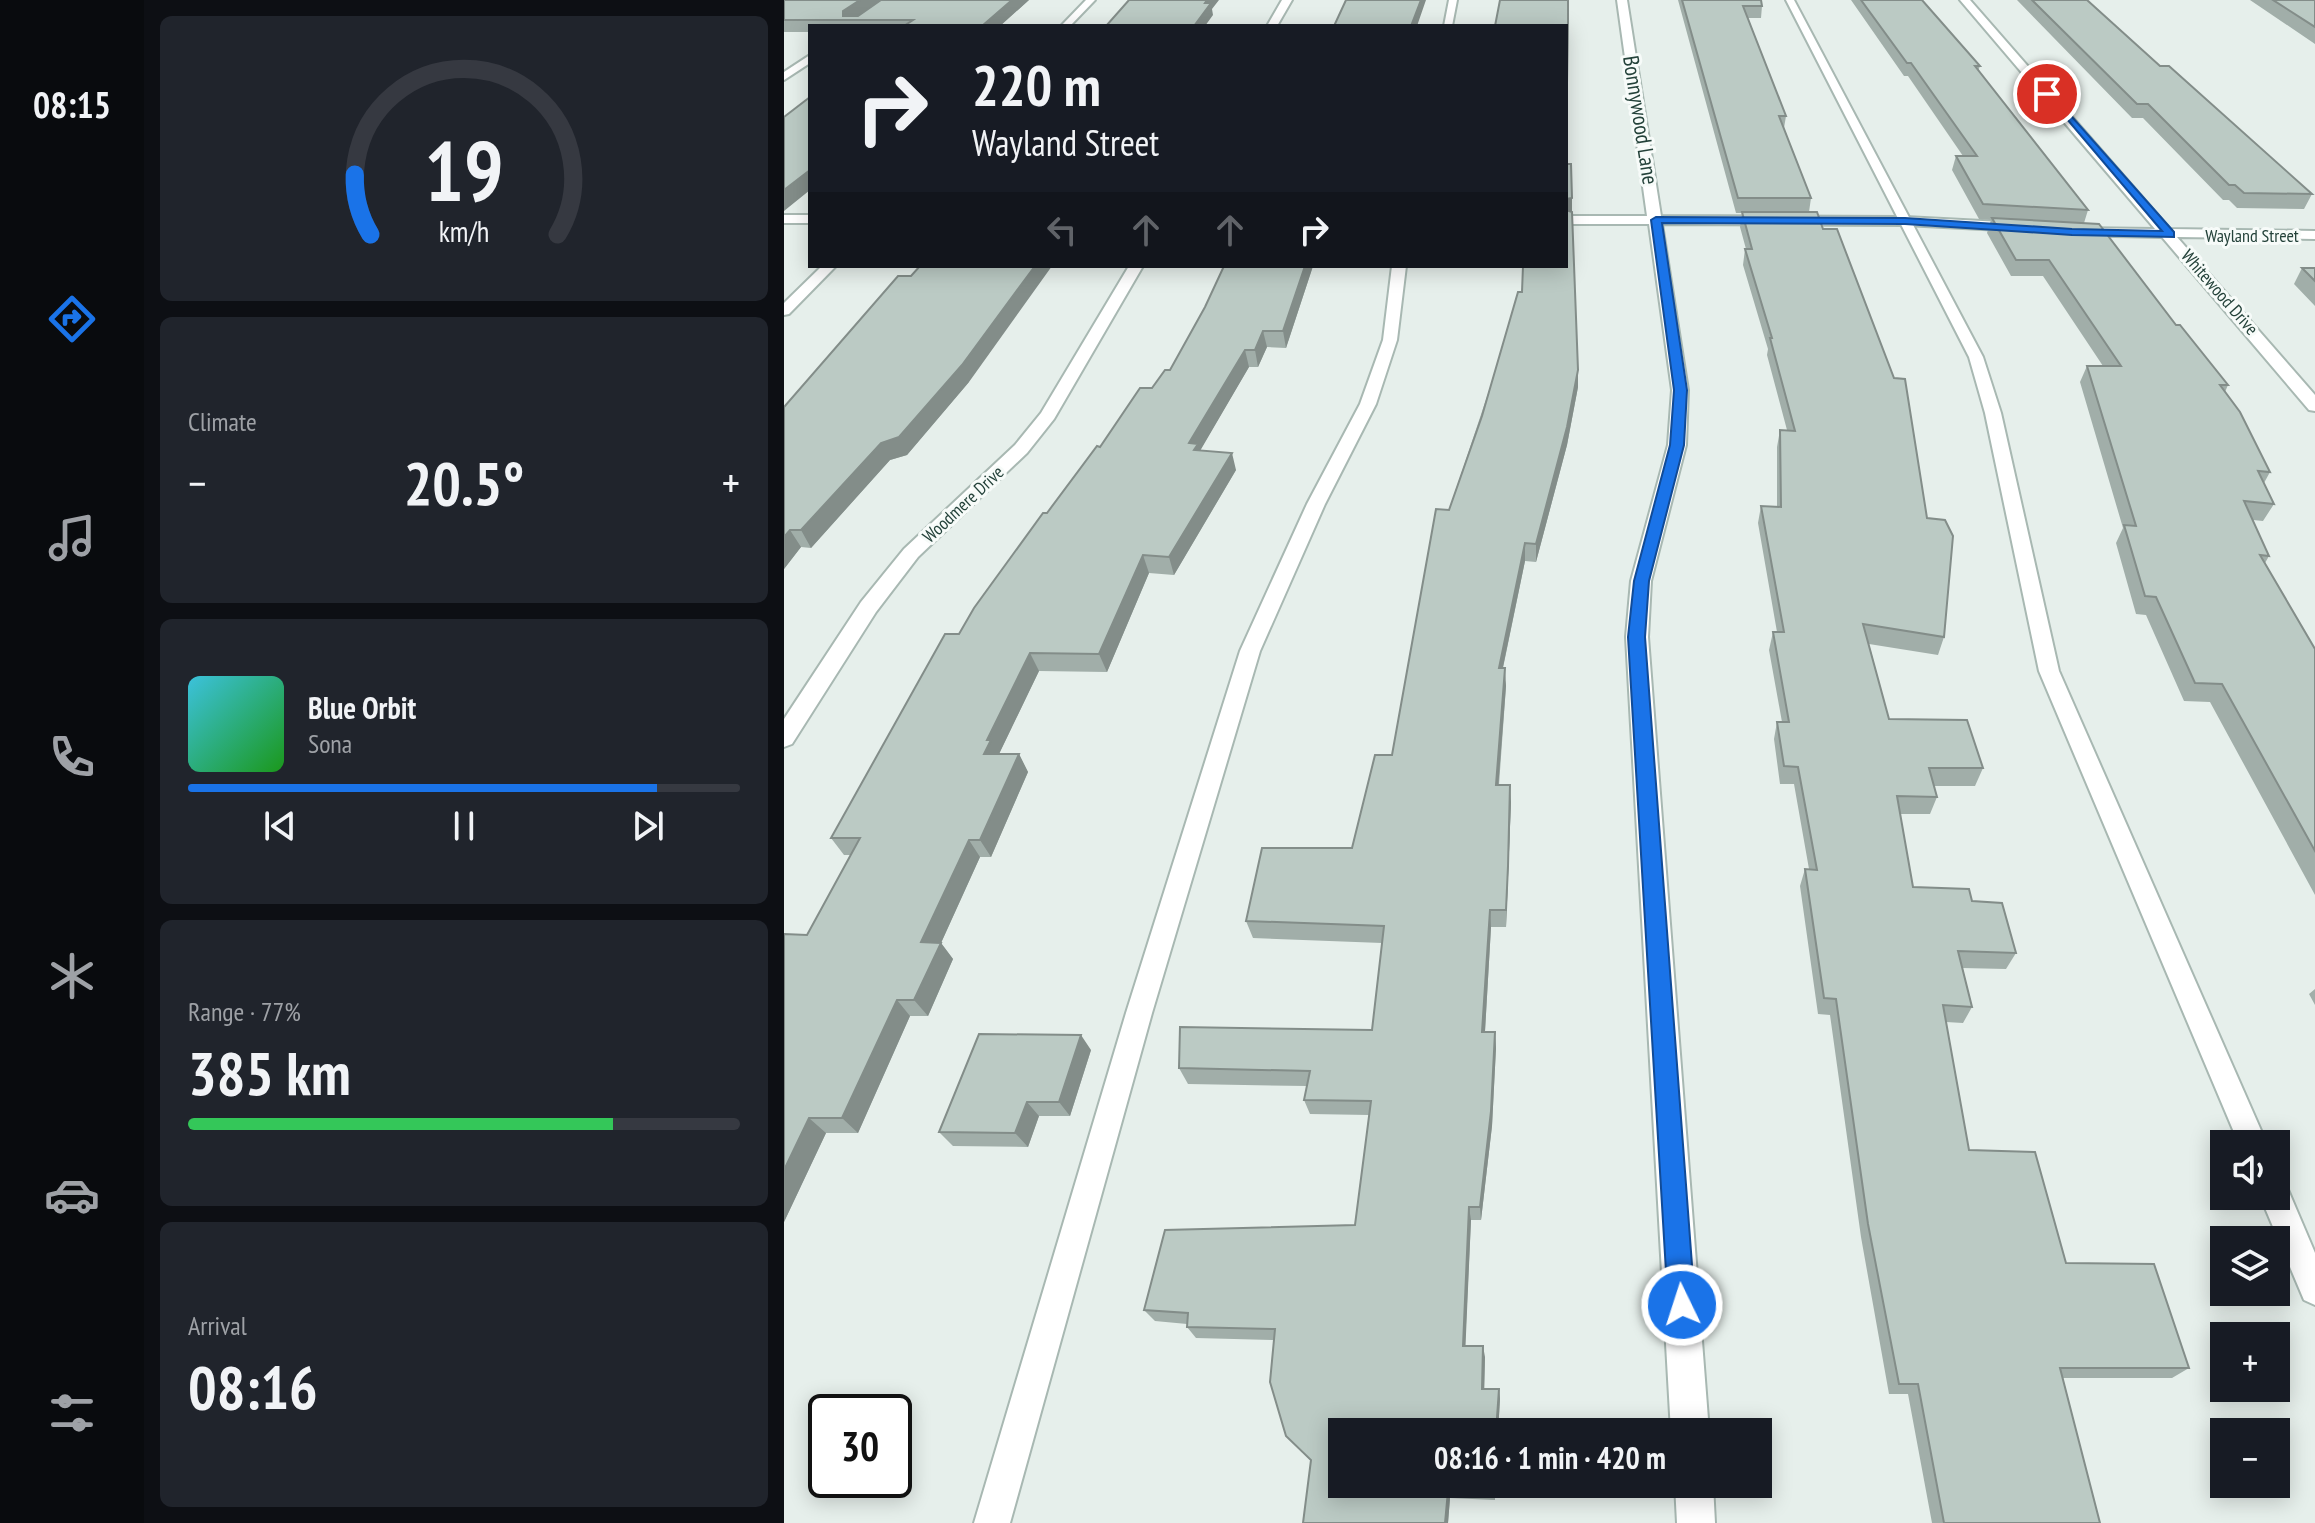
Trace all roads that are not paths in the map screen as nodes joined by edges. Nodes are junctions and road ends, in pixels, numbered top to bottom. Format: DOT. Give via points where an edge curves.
graph roads {
  1 [pos="1091,0"];
  2 [pos="1287,0"];
  3 [pos="1453,0"];
  4 [pos="1622,0"];
  5 [pos="1790,0"];
  6 [pos="1965,0"];
  7 [pos="1067,24"];
  8 [pos="1273,24"];
  9 [pos="1448,24"];
  10 [pos="808,59"];
  11 [pos="784,77"];
  12 [pos="784,219"];
  13 [pos="808,219"];
  14 [pos="1568,220"];
  15 [pos="1656,220"];
  16 [pos="1905,221"];
  17 [pos="2030,228"];
  18 [pos="2058,231"];
  19 [pos="2170,235"];
  20 [pos="2315,235"];
  21 [pos="827,268"];
  22 [pos="1135,268"];
  23 [pos="1399,268"];
  24 [pos="784,311"];
  25 [pos="2315,406"];
  26 [pos="784,738"];
  27 [pos="2247,1130"];
  28 [pos="2281,1210"];
  29 [pos="2315,1289"];
  30 [pos="1689,1418"];
  31 [pos="1695,1498"];
  32 [pos="992,1523"];
  33 [pos="1696,1523"];
  1 -- 7 [label="lane"];
  2 -- 8 [label="street"];
  3 -- 9 [label="lane"];
  4 -- 15 [label="street, Bonnywood Lane"];
  5 -- 16 [label="lane"];
  6 -- 19 [label="street, Whitewood Drive"];
  10 -- 11 [label="street"];
  12 -- 13 [label="street"];
  14 -- 15 [label="street"];
  15 -- 16 [label="street"];
  15 -- 30 [label="street, Bonnywood Lane" via="1680,403 1677,445 1641,581 1637,637"];
  16 -- 17 [label="street"];
  16 -- 27 [label="lane" via="1976,357 2049,671"];
  18 -- 19 [label="street, Wayland Street"];
  19 -- 20 [label="street, Wayland Street"];
  19 -- 25 [label="street, Whitewood Drive"];
  21 -- 24 [label="lane"];
  22 -- 26 [label="street, Woodmere Drive" via="1048,415 1021,449 911,553 868,607"];
  23 -- 32 [label="lane" via="1390,340 1368,404 1250,651"];
  28 -- 29 [label="lane"];
  31 -- 33 [label="street"];
}
